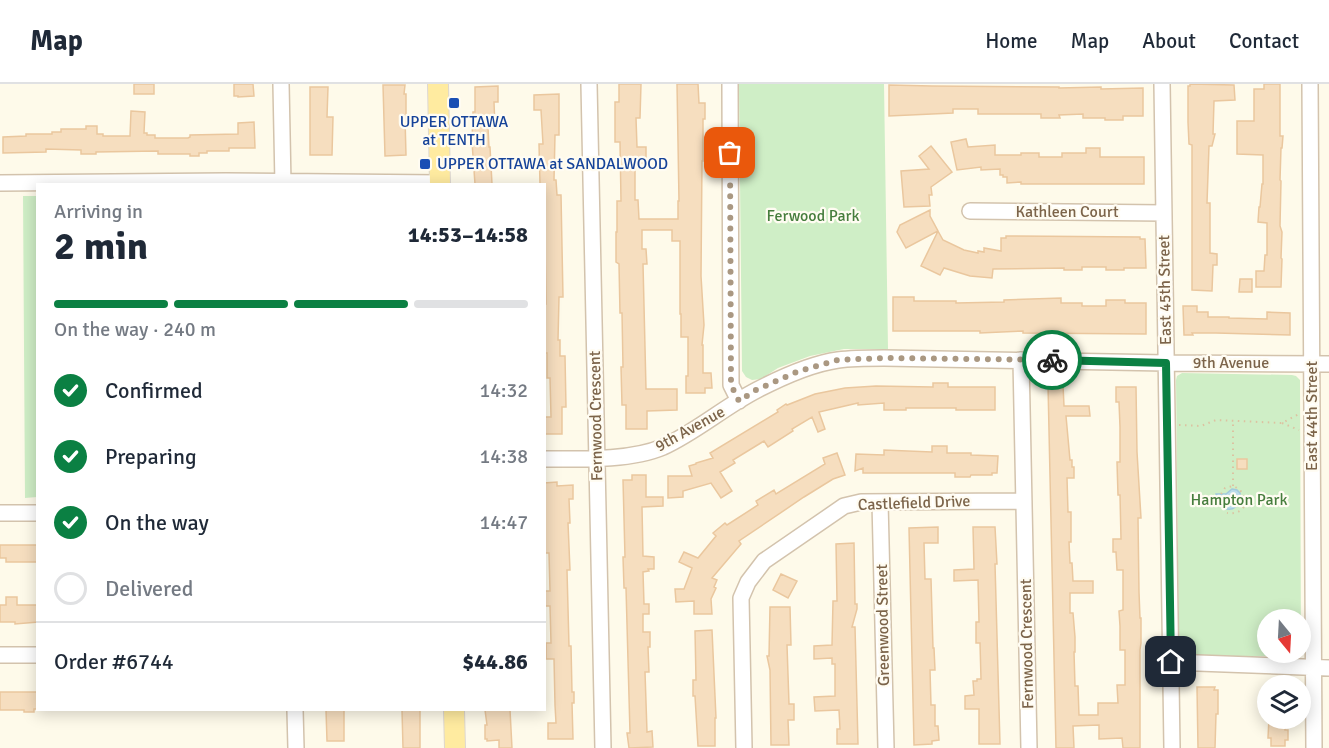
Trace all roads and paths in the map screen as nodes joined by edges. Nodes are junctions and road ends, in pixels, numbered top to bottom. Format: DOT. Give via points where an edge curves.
graph roads {
  1 [pos="281,84"];
  2 [pos="438,84"];
  3 [pos="589,84"];
  4 [pos="730,84"];
  5 [pos="1162,84"];
  6 [pos="1310,84"];
  7 [pos="0,183"];
  8 [pos="283,183"];
  9 [pos="440,183"];
  10 [pos="970,212"];
  11 [pos="1164,213"];
  12 [pos="1021,360"];
  13 [pos="1166,363"];
  14 [pos="1311,363"];
  15 [pos="1329,364"];
  16 [pos="739,401"];
  17 [pos="1312,407"];
  18 [pos="1233,421"];
  19 [pos="1282,423"];
  20 [pos="1167,425"];
  21 [pos="1312,436"];
  22 [pos="546,459"];
  23 [pos="597,459"];
  24 [pos="1233,486"];
  25 [pos="1221,494"];
  26 [pos="1252,499"];
  27 [pos="1245,500"];
  28 [pos="1024,501"];
  29 [pos="880,502"];
  30 [pos="0,513"];
  31 [pos="36,513"];
  32 [pos="1227,513"];
  33 [pos="36,655"];
  34 [pos="0,656"];
  35 [pos="1171,662"];
  36 [pos="1321,668"];
  37 [pos="295,711"];
  38 [pos="454,711"];
  39 [pos="296,748"];
  40 [pos="455,748"];
  41 [pos="603,748"];
  42 [pos="744,748"];
  43 [pos="886,748"];
  44 [pos="1029,748"];
  45 [pos="1172,748"];
  46 [pos="1314,748"];
  1 -- 8 [label="street"];
  2 -- 9 [label="main road"];
  3 -- 23 [label="street, Fernwood Crescent"];
  4 -- 16 [label="street" via="731,385"];
  5 -- 11 [label="street, East 45th Street"];
  6 -- 14 [label="street, East 44th Street"];
  7 -- 8 [label="street"];
  10 -- 11 [label="street, Kathleen Court"];
  11 -- 13 [label="street, East 45th Street"];
  12 -- 13 [label="street, 9th Avenue"];
  12 -- 16 [label="street, 9th Avenue" via="838,360 799,371"];
  12 -- 28 [label="street, Fernwood Crescent"];
  13 -- 14 [label="street, 9th Avenue"];
  13 -- 20 [label="street, East 45th Street"];
  14 -- 15 [label="street, 9th Avenue"];
  14 -- 17 [label="street, East 44th Street"];
  16 -- 23 [label="street, 9th Avenue" via="661,448"];
  17 -- 19 [label="path"];
  17 -- 21 [label="street, East 44th Street"];
  18 -- 19 [label="path"];
  18 -- 20 [label="path" via="1216,420 1201,426"];
  18 -- 24 [label="path"];
  19 -- 21 [label="path"];
  20 -- 35 [label="street, East 45th Street"];
  21 -- 36 [label="street, East 44th Street"];
  22 -- 23 [label="street, 9th Avenue"];
  23 -- 41 [label="street, Fernwood Crescent"];
  24 -- 25 [label="path"];
  24 -- 27 [label="path" via="1241,490"];
  26 -- 27 [label="path"];
  27 -- 32 [label="path" via="1240,511"];
  28 -- 29 [label="street, Castlefield Drive"];
  28 -- 44 [label="street, Fernwood Crescent"];
  29 -- 42 [label="street, Castlefield Drive" via="844,506 764,561 748,582 741,598"];
  29 -- 43 [label="street, Greenwood Street"];
  30 -- 31 [label="street"];
  33 -- 34 [label="street"];
  35 -- 36 [label="street"];
  35 -- 45 [label="street, East 45th Street"];
  36 -- 46 [label="street, East 44th Street"];
  37 -- 39 [label="street"];
  38 -- 40 [label="main road"];
}
